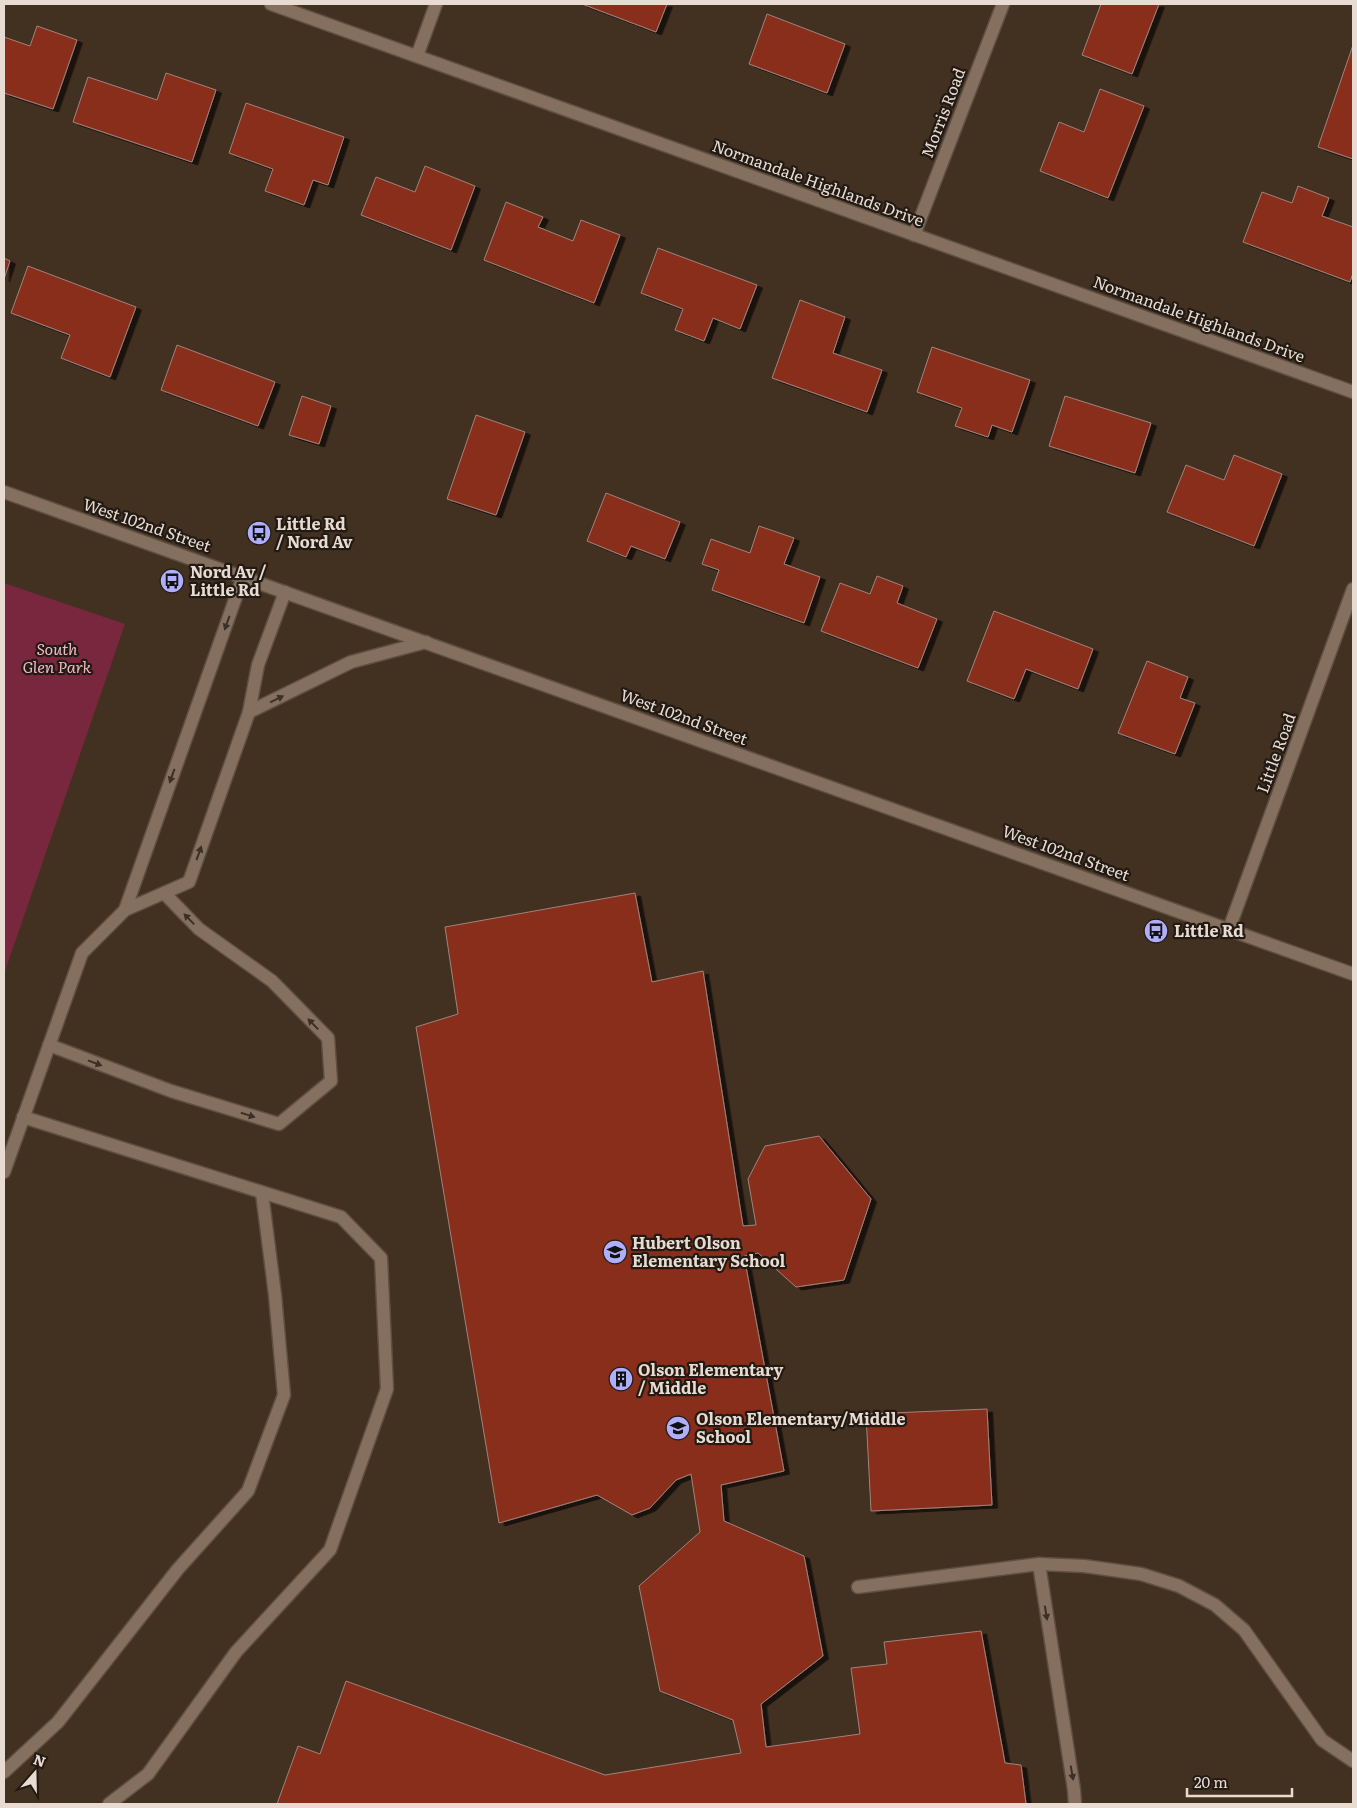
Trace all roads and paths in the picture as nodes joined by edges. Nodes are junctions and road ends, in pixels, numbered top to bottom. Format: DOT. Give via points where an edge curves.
graph roads {
  1 [pos="271,4"];
  2 [pos="436,4"];
  3 [pos="1003,4"];
  4 [pos="417,56"];
  5 [pos="914,234"];
  6 [pos="1353,392"];
  7 [pos="4,492"];
  8 [pos="244,577"];
  9 [pos="1353,589"];
  10 [pos="285,592"];
  11 [pos="426,642"];
  12 [pos="249,712"];
  13 [pos="164,893"];
  14 [pos="124,910"];
  15 [pos="1229,929"];
  16 [pos="1353,974"];
  17 [pos="49,1045"];
  18 [pos="23,1117"];
  19 [pos="4,1172"];
  20 [pos="262,1193"];
  21 [pos="1039,1564"];
  22 [pos="858,1587"];
  23 [pos="1353,1761"];
  24 [pos="4,1772"];
  25 [pos="109,1804"];
  26 [pos="1075,1804"];
  1 -- 4 [label="street, Normandale Highlands Drive"];
  2 -- 4 [label="street"];
  3 -- 5 [label="street, Morris Road"];
  4 -- 5 [label="street, Normandale Highlands Drive"];
  5 -- 6 [label="street, Normandale Highlands Drive"];
  7 -- 8 [label="street, West 102nd Street"];
  8 -- 10 [label="street, West 102nd Street"];
  8 -- 14 [label="street, one-way"];
  9 -- 15 [label="street, Little Road"];
  10 -- 11 [label="street, West 102nd Street"];
  10 -- 12 [label="street" via="258,665"];
  12 -- 11 [label="street, one-way" via="351,662"];
  11 -- 15 [label="street, West 102nd Street"];
  13 -- 12 [label="street, one-way" via="188,882"];
  13 -- 14 [label="street"];
  17 -- 13 [label="street, one-way" via="170,1092 279,1124 330,1080 328,1038 272,982 199,929"];
  14 -- 17 [label="street" via="82,953"];
  15 -- 16 [label="street, West 102nd Street"];
  17 -- 18 [label="street"];
  18 -- 19 [label="street"];
  18 -- 20 [label="street"];
  20 -- 24 [label="street" via="284,1395 248,1491 178,1569 58,1722"];
  20 -- 25 [label="street" via="341,1217 380,1258 387,1389 330,1550 236,1652 148,1774"];
  21 -- 22 [label="street"];
  21 -- 23 [label="street" via="1140,1574 1179,1586 1215,1605 1244,1630 1322,1740"];
  21 -- 26 [label="street, one-way"];
}
